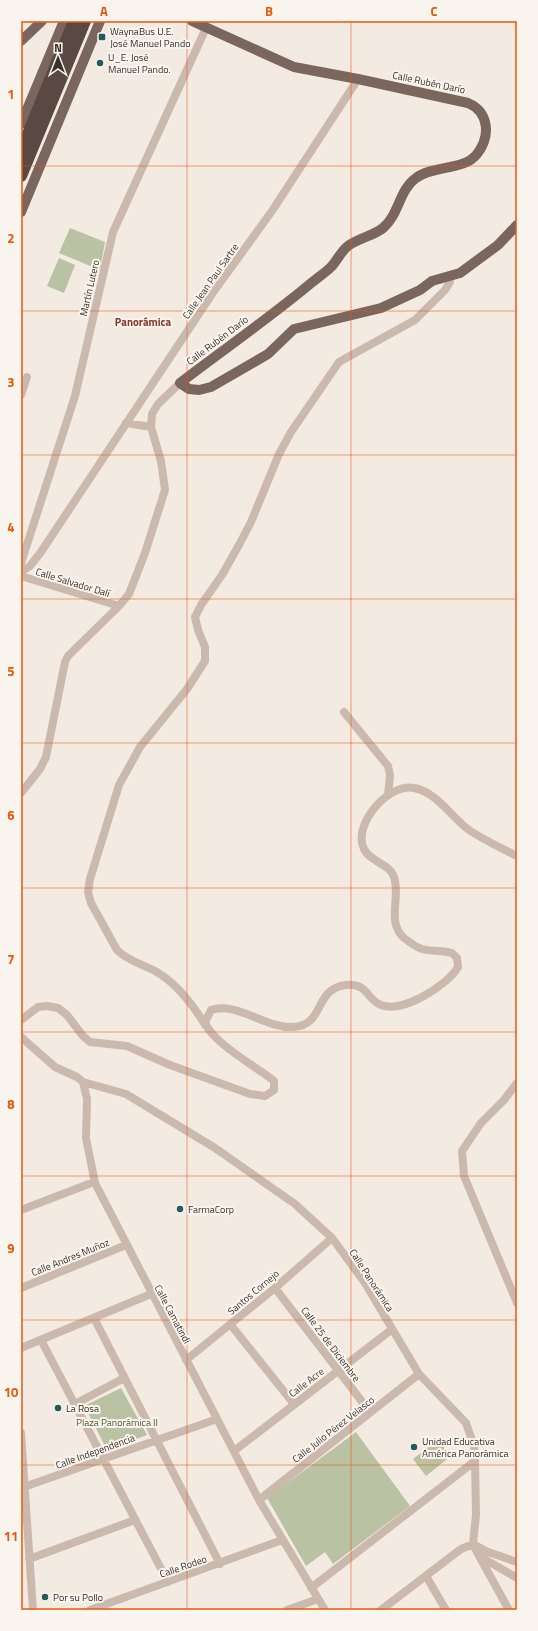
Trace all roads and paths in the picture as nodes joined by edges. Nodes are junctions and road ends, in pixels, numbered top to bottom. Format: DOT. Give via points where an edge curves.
graph roads {
  1 [pos="42,21"];
  2 [pos="64,21"];
  3 [pos="74,21"];
  4 [pos="85,21"];
  5 [pos="100,21"];
  6 [pos="192,21"];
  7 [pos="206,28"];
  8 [pos="21,41"];
  9 [pos="358,79"];
  10 [pos="21,124"];
  11 [pos="21,150"];
  12 [pos="21,176"];
  13 [pos="21,212"];
  14 [pos="517,225"];
  15 [pos="449,276"];
  16 [pos="27,377"];
  17 [pos="180,383"];
  18 [pos="21,395"];
  19 [pos="126,424"];
  20 [pos="150,427"];
  21 [pos="21,563"];
  22 [pos="21,572"];
  23 [pos="21,576"];
  24 [pos="119,606"];
  25 [pos="344,712"];
  26 [pos="21,793"];
  27 [pos="388,795"];
  28 [pos="517,856"];
  29 [pos="21,1020"];
  30 [pos="207,1028"];
  31 [pos="21,1037"];
  32 [pos="83,1082"];
  33 [pos="517,1083"];
  34 [pos="94,1182"];
  35 [pos="21,1210"];
  36 [pos="332,1238"];
  37 [pos="126,1245"];
  38 [pos="21,1288"];
  39 [pos="275,1288"];
  40 [pos="152,1294"];
  41 [pos="517,1303"];
  42 [pos="94,1318"];
  43 [pos="230,1324"];
  44 [pos="391,1330"];
  45 [pos="41,1340"];
  46 [pos="21,1348"];
  47 [pos="186,1360"];
  48 [pos="338,1370"];
  49 [pos="419,1374"];
  50 [pos="124,1378"];
  51 [pos="75,1404"];
  52 [pos="294,1404"];
  53 [pos="370,1412"];
  54 [pos="217,1419"];
  55 [pos="21,1433"];
  56 [pos="156,1439"];
  57 [pos="234,1451"];
  58 [pos="104,1459"];
  59 [pos="475,1461"];
  60 [pos="23,1487"];
  61 [pos="259,1500"];
  62 [pos="135,1520"];
  63 [pos="282,1540"];
  64 [pos="473,1544"];
  65 [pos="479,1556"];
  66 [pos="29,1560"];
  67 [pos="517,1562"];
  68 [pos="220,1564"];
  69 [pos="426,1576"];
  70 [pos="517,1578"];
  71 [pos="168,1582"];
  72 [pos="311,1588"];
  73 [pos="318,1599"];
  74 [pos="112,1606"];
  75 [pos="34,1610"];
  76 [pos="90,1610"];
  77 [pos="287,1610"];
  78 [pos="325,1610"];
  79 [pos="381,1610"];
  80 [pos="446,1610"];
  81 [pos="509,1610"];
  1 -- 8 [label="main road"];
  2 -- 10 [label="main road"];
  3 -- 11 [label="highway"];
  4 -- 12 [label="highway"];
  5 -- 13 [label="main road"];
  6 -- 7 [label="main road, Calle Rubén Darío"];
  7 -- 9 [label="main road, Calle Rubén Darío" via="294,67"];
  7 -- 21 [label="street, Martín Lutero" via="113,232 75,396"];
  9 -- 17 [label="main road, Calle Rubén Darío" via="468,103 476,107 485,118 486,126 480,149 469,160 417,177 408,187 384,227 347,246 331,266 296,295"];
  9 -- 19 [label="street, Calle Jean Paul Sartre" via="272,212 212,294"];
  14 -- 15 [label="main road" via="488,253 460,273"];
  15 -- 17 [label="main road" via="432,281 420,290 381,308 294,329 268,354 211,387 189,389"];
  15 -- 30 [label="street" via="450,282 445,290 415,320 339,362 291,432 279,454 251,522 195,617 205,647 205,661 201,670 136,754 119,785 108,818 88,886 91,903 117,950 123,956 155,971 170,982 194,1006"];
  16 -- 18 [label="street"];
  17 -- 20 [label="street" via="158,404 152,414"];
  19 -- 20 [label="street"];
  19 -- 22 [label="street, Calle Jean Paul Sartre" via="41,552 30,566"];
  20 -- 24 [label="street" via="161,461 165,490 129,594"];
  23 -- 24 [label="street, Calle Salvador Dalí"];
  24 -- 26 [label="street" via="68,656 46,757"];
  25 -- 27 [label="street" via="388,766"];
  27 -- 28 [label="street" via="402,788 414,788 428,794 468,829"];
  27 -- 30 [label="street" via="364,824 361,836 363,848 368,856 389,869 394,877 394,923 399,933 421,949 452,953 457,958 458,967 453,975 430,993 388,1007 379,1005 368,992 358,986 332,988 325,995 317,1014 302,1026 292,1028 225,1008 212,1010 205,1022"];
  29 -- 30 [label="street" via="38,1007 58,1008 67,1014 90,1042 127,1046 170,1065 250,1094 265,1096 274,1090 274,1081"];
  31 -- 32 [label="street" via="55,1067"];
  32 -- 34 [label="street, Calle Camatindi" via="87,1099 86,1138"];
  32 -- 36 [label="street, Calle Panorámica" via="126,1094 215,1148 295,1204"];
  33 -- 41 [label="street" via="481,1123 462,1151 464,1176"];
  34 -- 35 [label="street"];
  34 -- 37 [label="street, Calle Camatindi"];
  36 -- 39 [label="street, Santos Cornejo"];
  36 -- 44 [label="street, Calle Panorámica" via="365,1284"];
  37 -- 38 [label="street, Calle Andres Muñoz"];
  37 -- 40 [label="street, Calle Camatindi"];
  39 -- 43 [label="street, Santos Cornejo"];
  39 -- 48 [label="street, Calle 25 de Diciembre"];
  40 -- 42 [label="street"];
  40 -- 47 [label="street, Calle Camatindi"];
  42 -- 45 [label="street"];
  42 -- 50 [label="street"];
  43 -- 47 [label="street, Santos Cornejo"];
  43 -- 52 [label="street"];
  44 -- 48 [label="street, Calle Acre"];
  44 -- 49 [label="street, Calle Panorámica"];
  45 -- 46 [label="street"];
  45 -- 51 [label="street"];
  47 -- 54 [label="street, Calle Camatindi"];
  48 -- 52 [label="street, Calle Acre"];
  48 -- 53 [label="street, Calle 25 de Diciembre"];
  49 -- 53 [label="street, Calle Julio Pérez Velasco"];
  49 -- 59 [label="street, Calle Panorámica" via="466,1424 474,1446"];
  50 -- 51 [label="street"];
  50 -- 56 [label="street"];
  51 -- 58 [label="street"];
  52 -- 57 [label="street, Calle Acre"];
  53 -- 61 [label="street, Calle Julio Pérez Velasco"];
  54 -- 56 [label="street, Calle Independencia"];
  54 -- 57 [label="street, Calle Camatindi"];
  55 -- 60 [label="street"];
  56 -- 58 [label="street, Calle Independencia"];
  56 -- 68 [label="street"];
  57 -- 61 [label="street, Calle Camatindi"];
  58 -- 60 [label="street, Calle Independencia"];
  58 -- 62 [label="street"];
  59 -- 64 [label="street, Calle Panorámica" via="476,1515"];
  59 -- 72 [label="street"];
  60 -- 66 [label="street"];
  61 -- 63 [label="street, Calle Camatindi"];
  62 -- 66 [label="street"];
  62 -- 71 [label="street"];
  63 -- 68 [label="street, Calle Rodeo"];
  63 -- 72 [label="street, Calle Camatindi"];
  64 -- 65 [label="street"];
  64 -- 67 [label="street"];
  64 -- 69 [label="street" via="461,1549"];
  65 -- 70 [label="street"];
  65 -- 81 [label="street"];
  66 -- 75 [label="street"];
  68 -- 71 [label="street, Calle Rodeo"];
  69 -- 79 [label="street"];
  69 -- 80 [label="street"];
  71 -- 74 [label="street, Calle Rodeo"];
  72 -- 73 [label="street, Calle Camatindi"];
  73 -- 77 [label="street"];
  73 -- 78 [label="street, Calle Camatindi"];
  74 -- 76 [label="street, Calle Rodeo"];
}
